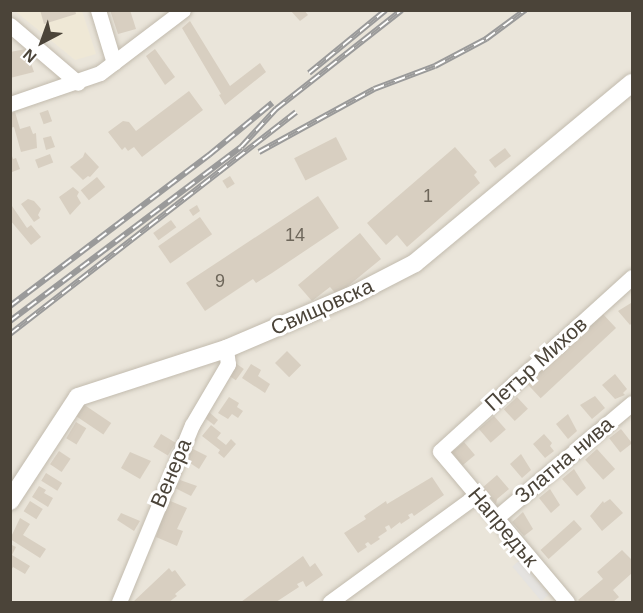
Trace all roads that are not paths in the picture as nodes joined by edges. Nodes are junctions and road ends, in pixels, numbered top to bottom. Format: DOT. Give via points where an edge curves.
graph roads {
  1 [pos="98,10"];
  2 [pos="183,10"];
  3 [pos="10,25"];
  4 [pos="114,63"];
  5 [pos="78,82"];
  6 [pos="633,83"];
  7 [pos="10,104"];
  8 [pos="633,277"];
  9 [pos="226,349"];
  10 [pos="633,403"];
  11 [pos="440,451"];
  12 [pos="477,495"];
  13 [pos="10,501"];
  14 [pos="496,518"];
  15 [pos="119,603"];
  16 [pos="330,603"];
  17 [pos="567,603"];
  1 -- 4 [label="street"];
  2 -- 4 [label="street"];
  3 -- 5 [label="street"];
  4 -- 5 [label="street" via="100,74"];
  5 -- 7 [label="street"];
  6 -- 9 [label="street, Свищовска" via="415,263 357,293"];
  8 -- 11 [label="street, Петър Михов"];
  9 -- 13 [label="street, Свищовска" via="78,397"];
  9 -- 15 [label="street, Венера" via="228,364 192,425"];
  10 -- 14 [label="street, Златна нива"];
  11 -- 12 [label="street, Напредък"];
  12 -- 14 [label="street, Напредък"];
  12 -- 16 [label="street"];
  14 -- 17 [label="street, Напредък"];
}
